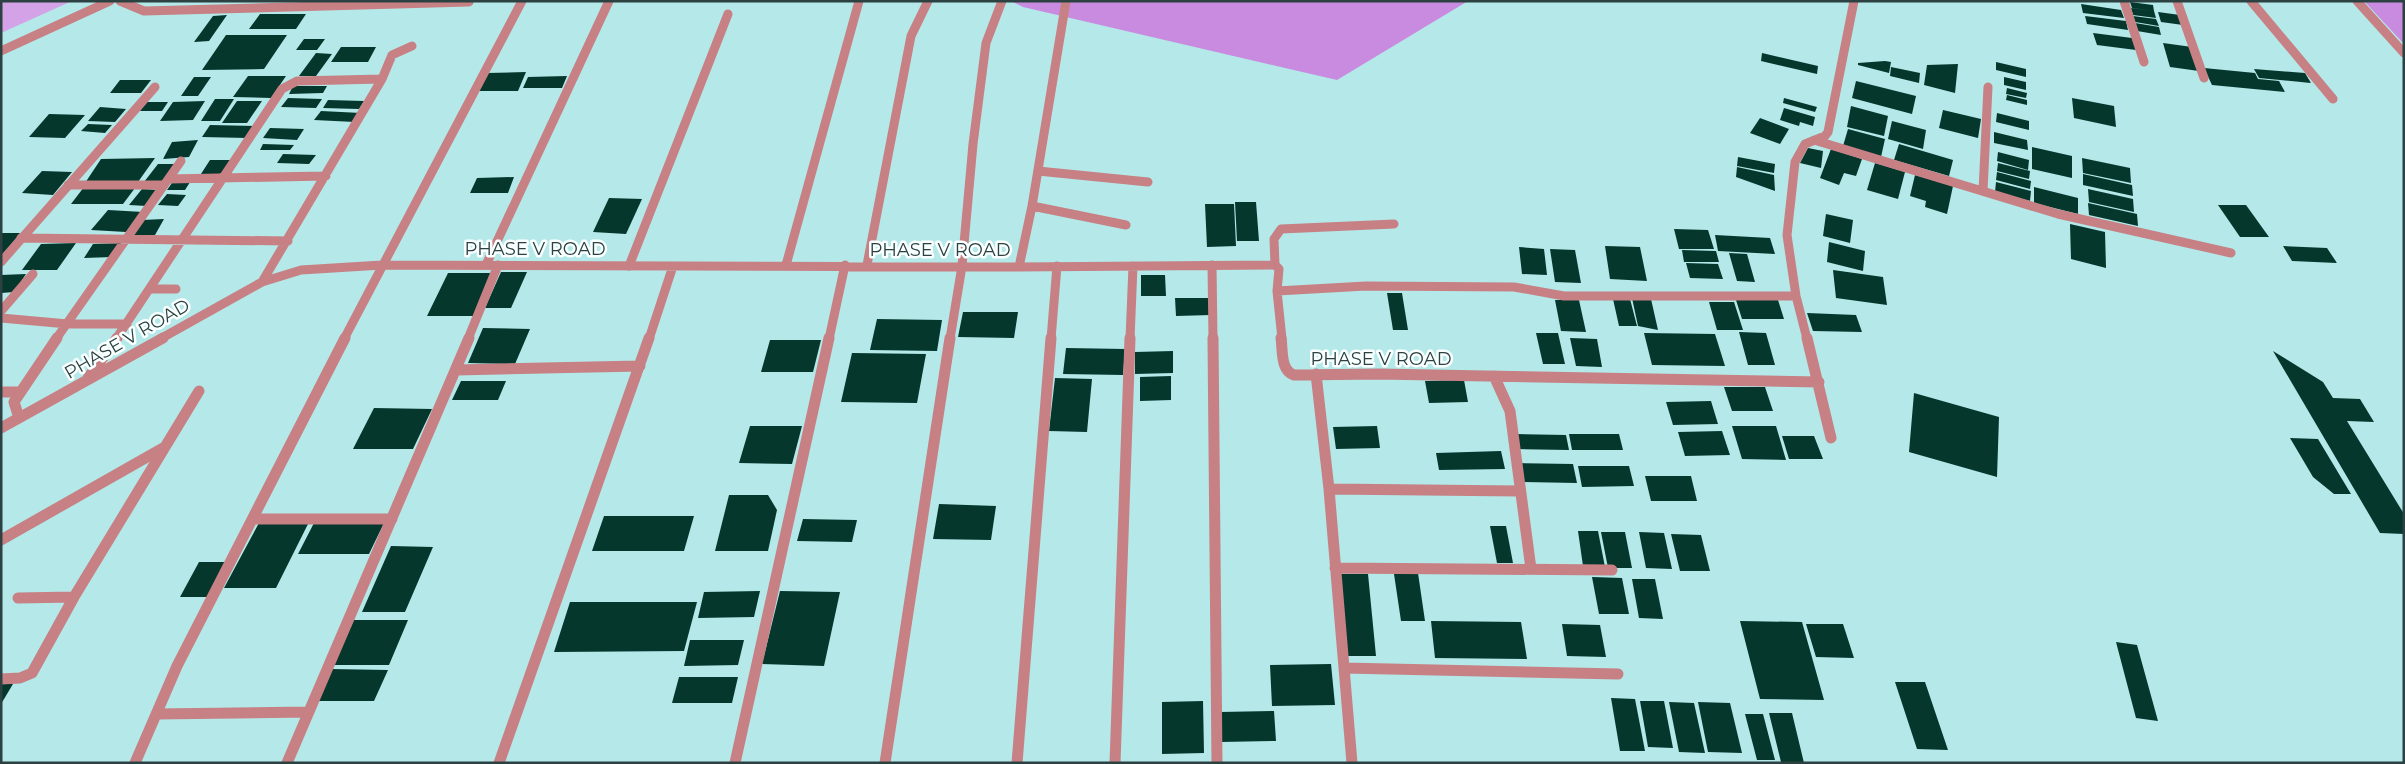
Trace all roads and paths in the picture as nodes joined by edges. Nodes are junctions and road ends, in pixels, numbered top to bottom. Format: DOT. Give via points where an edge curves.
graph roads {
  1 [pos="110,1"];
  2 [pos="120,1"];
  3 [pos="522,1"];
  4 [pos="609,1"];
  5 [pos="859,1"];
  6 [pos="928,1"];
  7 [pos="1002,1"];
  8 [pos="1066,1"];
  9 [pos="1854,1"];
  10 [pos="2124,1"];
  11 [pos="2177,1"];
  12 [pos="2251,1"];
  13 [pos="2357,1"];
  14 [pos="469,2"];
  15 [pos="338,4"];
  16 [pos="728,14"];
  17 [pos="412,46"];
  18 [pos="1,51"];
  19 [pos="2404,53"];
  20 [pos="2144,62"];
  21 [pos="2204,78"];
  22 [pos="382,79"];
  23 [pos="155,87"];
  24 [pos="1988,88"];
  25 [pos="2333,99"];
  26 [pos="1814,140"];
  27 [pos="181,161"];
  28 [pos="1038,171"];
  29 [pos="326,176"];
  30 [pos="224,178"];
  31 [pos="167,182"];
  32 [pos="1148,182"];
  33 [pos="68,185"];
  34 [pos="1984,191"];
  35 [pos="1032,206"];
  36 [pos="1394,224"];
  37 [pos="1126,225"];
  38 [pos="21,238"];
  39 [pos="127,239"];
  40 [pos="183,240"];
  41 [pos="288,241"];
  42 [pos="2231,253"];
  43 [pos="1,262"];
  44 [pos="382,264"];
  45 [pos="486,265"];
  46 [pos="498,265"];
  47 [pos="786,265"];
  48 [pos="846,265"];
  49 [pos="867,265"];
  50 [pos="1212,265"];
  51 [pos="1275,265"];
  52 [pos="629,266"];
  53 [pos="673,266"];
  54 [pos="962,266"];
  55 [pos="1020,266"];
  56 [pos="1057,266"];
  57 [pos="1133,266"];
  58 [pos="33,274"];
  59 [pos="262,282"];
  60 [pos="150,289"];
  61 [pos="176,289"];
  62 [pos="1277,291"];
  63 [pos="1796,296"];
  64 [pos="1,311"];
  65 [pos="1,318"];
  66 [pos="68,324"];
  67 [pos="127,324"];
  68 [pos="640,366"];
  69 [pos="456,370"];
  70 [pos="1316,374"];
  71 [pos="1494,376"];
  72 [pos="85,382"];
  73 [pos="1819,382"];
  74 [pos="199,391"];
  75 [pos="1,392"];
  76 [pos="19,392"];
  77 [pos="19,418"];
  78 [pos="1,428"];
  79 [pos="1831,438"];
  80 [pos="164,448"];
  81 [pos="1328,489"];
  82 [pos="1519,491"];
  83 [pos="253,519"];
  84 [pos="392,519"];
  85 [pos="1,540"];
  86 [pos="1335,568"];
  87 [pos="1531,569"];
  88 [pos="1612,570"];
  89 [pos="74,597"];
  90 [pos="18,598"];
  91 [pos="1344,668"];
  92 [pos="1618,674"];
  93 [pos="1,679"];
  94 [pos="309,712"];
  95 [pos="157,714"];
  96 [pos="135,763"];
  97 [pos="287,763"];
  98 [pos="499,763"];
  99 [pos="735,763"];
  100 [pos="885,763"];
  101 [pos="1017,763"];
  102 [pos="1116,763"];
  103 [pos="1217,763"];
  104 [pos="1352,763"];
  1 -- 18 [label="street"];
  2 -- 15 [label="street" via="144,11"];
  3 -- 44 [label="street"];
  4 -- 45 [label="street"];
  5 -- 47 [label="street"];
  6 -- 49 [label="street" via="911,36"];
  7 -- 54 [label="street" via="986,42"];
  8 -- 28 [label="street"];
  9 -- 26 [label="street" via="1828,132"];
  10 -- 20 [label="street"];
  11 -- 21 [label="street"];
  12 -- 25 [label="street"];
  13 -- 19 [label="street"];
  14 -- 15 [label="street"];
  16 -- 52 [label="street"];
  17 -- 22 [label="street" via="392,54"];
  22 -- 29 [label="street"];
  22 -- 30 [label="street" via="296,81 288,84"];
  23 -- 33 [label="street"];
  24 -- 34 [label="street"];
  26 -- 34 [label="street"];
  26 -- 63 [label="street" via="1802,148 1795,162 1788,235"];
  27 -- 31 [label="street"];
  28 -- 32 [label="street"];
  28 -- 35 [label="street"];
  29 -- 30 [label="street"];
  29 -- 41 [label="street"];
  30 -- 31 [label="street"];
  30 -- 40 [label="street"];
  31 -- 33 [label="street"];
  31 -- 39 [label="street"];
  33 -- 38 [label="street"];
  34 -- 42 [label="street" via="2058,214"];
  35 -- 37 [label="street"];
  35 -- 55 [label="street"];
  36 -- 51 [label="street" via="1281,230 1274,239"];
  38 -- 39 [label="street"];
  38 -- 43 [label="street"];
  39 -- 40 [label="street"];
  39 -- 66 [label="street"];
  40 -- 41 [label="street"];
  40 -- 60 [label="street"];
  41 -- 59 [label="street"];
  44 -- 45 [label="street, PHASE V ROAD"];
  44 -- 59 [label="street, PHASE V ROAD" via="301,270"];
  44 -- 83 [label="street"];
  45 -- 46 [label="street, PHASE V ROAD"];
  46 -- 52 [label="street, PHASE V ROAD"];
  46 -- 69 [label="street"];
  47 -- 48 [label="street, PHASE V ROAD"];
  47 -- 53 [label="street, PHASE V ROAD"];
  48 -- 49 [label="street, PHASE V ROAD"];
  48 -- 99 [label="street"];
  49 -- 54 [label="street, PHASE V ROAD"];
  50 -- 51 [label="street, PHASE V ROAD"];
  50 -- 57 [label="street, PHASE V ROAD"];
  50 -- 103 [label="street"];
  51 -- 62 [label="street, PHASE V ROAD" via="1279,269"];
  52 -- 53 [label="street, PHASE V ROAD"];
  53 -- 68 [label="street"];
  54 -- 55 [label="street, PHASE V ROAD"];
  54 -- 100 [label="street"];
  55 -- 56 [label="street, PHASE V ROAD"];
  56 -- 57 [label="street, PHASE V ROAD"];
  56 -- 101 [label="street"];
  57 -- 102 [label="street"];
  58 -- 64 [label="street"];
  59 -- 72 [label="street, PHASE V ROAD"];
  60 -- 61 [label="street"];
  60 -- 67 [label="street"];
  62 -- 63 [label="street" via="1366,286 1514,286 1564,296"];
  62 -- 70 [label="street, PHASE V ROAD" via="1284,365 1294,375"];
  63 -- 73 [label="street"];
  65 -- 66 [label="street"];
  66 -- 67 [label="street"];
  66 -- 76 [label="street"];
  67 -- 72 [label="street"];
  68 -- 69 [label="street"];
  68 -- 98 [label="street"];
  69 -- 84 [label="street"];
  70 -- 71 [label="street, PHASE V ROAD"];
  70 -- 81 [label="street"];
  71 -- 73 [label="street, PHASE V ROAD"];
  71 -- 82 [label="street" via="1510,411"];
  72 -- 77 [label="street, PHASE V ROAD"];
  73 -- 79 [label="street"];
  74 -- 80 [label="street"];
  75 -- 76 [label="street"];
  76 -- 77 [label="street" via="14,402"];
  77 -- 78 [label="street, PHASE V ROAD"];
  80 -- 85 [label="street"];
  80 -- 89 [label="street"];
  81 -- 82 [label="street"];
  81 -- 86 [label="street"];
  82 -- 87 [label="street"];
  83 -- 84 [label="street"];
  83 -- 95 [label="street" via="177,666"];
  84 -- 94 [label="street"];
  86 -- 87 [label="street"];
  86 -- 91 [label="street"];
  87 -- 88 [label="street"];
  89 -- 90 [label="street"];
  89 -- 93 [label="street" via="32,673 20,678"];
  91 -- 92 [label="street"];
  91 -- 104 [label="street"];
  94 -- 95 [label="street"];
  94 -- 97 [label="street"];
  95 -- 96 [label="street"];
}
